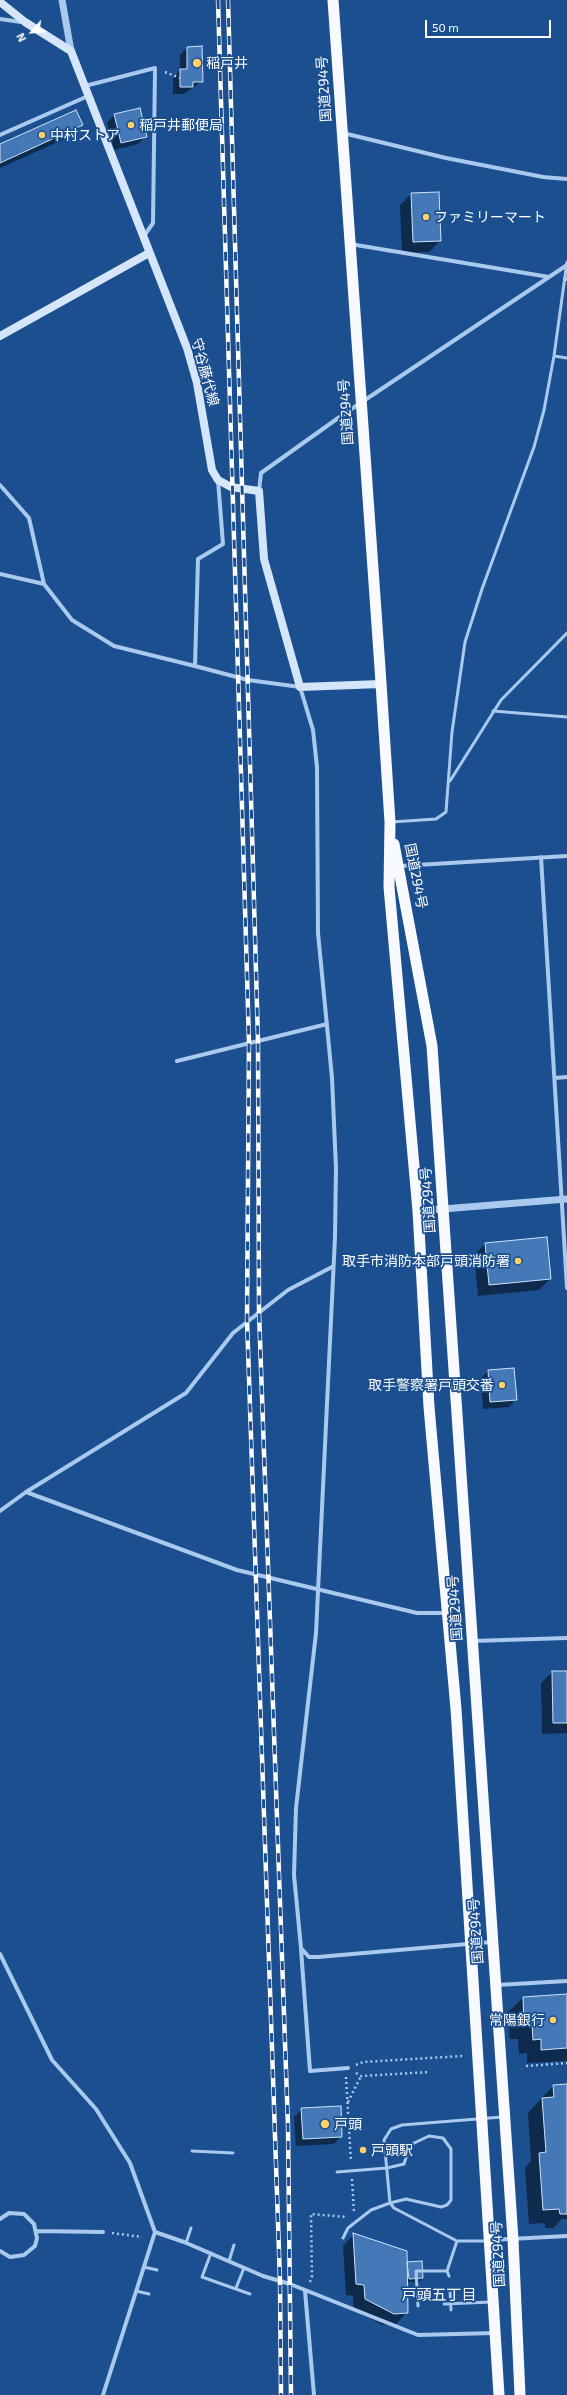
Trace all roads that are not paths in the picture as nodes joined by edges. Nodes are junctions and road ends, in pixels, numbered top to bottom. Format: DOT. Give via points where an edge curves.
graph roads {
  1 [pos="62,0"];
  2 [pos="333,0"];
  3 [pos="0,2"];
  4 [pos="0,20"];
  5 [pos="25,22"];
  6 [pos="71,51"];
  7 [pos="84,86"];
  8 [pos="88,96"];
  9 [pos="342,133"];
  10 [pos="0,134"];
  11 [pos="567,179"];
  12 [pos="143,237"];
  13 [pos="350,244"];
  14 [pos="149,253"];
  15 [pos="567,264"];
  16 [pos="550,277"];
  17 [pos="566,279"];
  18 [pos="0,336"];
  19 [pos="554,356"];
  20 [pos="567,358"];
  21 [pos="360,403"];
  22 [pos="218,480"];
  23 [pos="0,485"];
  24 [pos="259,491"];
  25 [pos="0,574"];
  26 [pos="44,584"];
  27 [pos="567,633"];
  28 [pos="195,666"];
  29 [pos="381,684"];
  30 [pos="300,687"];
  31 [pos="493,711"];
  32 [pos="567,717"];
  33 [pos="449,782"];
  34 [pos="390,822"];
  35 [pos="567,856"];
  36 [pos="541,857"];
  37 [pos="394,866"];
  38 [pos="327,1024"];
  39 [pos="177,1061"];
  40 [pos="567,1077"];
  41 [pos="555,1078"];
  42 [pos="564,1200"];
  43 [pos="445,1210"];
  44 [pos="418,1211"];
  45 [pos="332,1268"];
  46 [pos="567,1288"];
  47 [pos="26,1492"];
  48 [pos="0,1511"];
  49 [pos="319,1591"];
  50 [pos="447,1614"];
  51 [pos="567,1638"];
  52 [pos="472,1641"];
  53 [pos="492,1942"];
  54 [pos="470,1943"];
  55 [pos="301,1948"];
  56 [pos="0,1954"];
  57 [pos="567,1980"];
  58 [pos="494,1985"];
  59 [pos="348,2068"];
  60 [pos="504,2116"];
  61 [pos="480,2118"];
  62 [pos="192,2151"];
  63 [pos="233,2153"];
  64 [pos="387,2168"];
  65 [pos="336,2172"];
  66 [pos="390,2202"];
  67 [pos="0,2219"];
  68 [pos="191,2228"];
  69 [pos="36,2231"];
  70 [pos="103,2232"];
  71 [pos="155,2232"];
  72 [pos="567,2236"];
  73 [pos="343,2238"];
  74 [pos="513,2239"];
  75 [pos="489,2241"];
  76 [pos="457,2242"];
  77 [pos="186,2243"];
  78 [pos="234,2245"];
  79 [pos="0,2251"];
  80 [pos="210,2253"];
  81 [pos="229,2261"];
  82 [pos="144,2267"];
  83 [pos="244,2268"];
  84 [pos="157,2270"];
  85 [pos="447,2271"];
  86 [pos="449,2276"];
  87 [pos="236,2288"];
  88 [pos="136,2290"];
  89 [pos="450,2290"];
  90 [pos="305,2291"];
  91 [pos="149,2294"];
  92 [pos="250,2294"];
  93 [pos="493,2302"];
  94 [pos="451,2303"];
  95 [pos="444,2304"];
  96 [pos="418,2306"];
  97 [pos="451,2310"];
  98 [pos="495,2332"];
  99 [pos="103,2395"];
  100 [pos="314,2395"];
  101 [pos="499,2395"];
  102 [pos="520,2395"];
  1 -- 6 [label="street"];
  2 -- 9 [label="highway, 国道294号"];
  3 -- 5 [label="main road"];
  4 -- 5 [label="street"];
  5 -- 6 [label="main road"];
  6 -- 7 [label="main road, 守谷藤代線"];
  7 -- 8 [label="main road, 守谷藤代線"];
  7 -- 12 [label="street" via="155,68 153,223"];
  8 -- 10 [label="street"];
  8 -- 12 [label="main road, 守谷藤代線"];
  9 -- 11 [label="street" via="446,158 543,177"];
  9 -- 13 [label="highway, 国道294号"];
  12 -- 14 [label="main road, 守谷藤代線"];
  13 -- 16 [label="street"];
  13 -- 21 [label="highway, 国道294号"];
  14 -- 18 [label="main road"];
  14 -- 22 [label="main road, 守谷藤代線" via="187,348 197,383 212,470"];
  15 -- 16 [label="street"];
  15 -- 17 [label="lane"];
  16 -- 21 [label="street"];
  17 -- 19 [label="lane"];
  19 -- 20 [label="lane"];
  19 -- 33 [label="lane" via="534,448 465,642 452,732"];
  21 -- 24 [label="street" via="261,473"];
  21 -- 29 [label="highway, 国道294号"];
  22 -- 24 [label="main road" via="231,487"];
  22 -- 28 [label="street" via="223,544 198,558"];
  23 -- 26 [label="street" via="29,518"];
  24 -- 30 [label="main road" via="264,559"];
  25 -- 26 [label="street"];
  26 -- 28 [label="street" via="72,620 114,646"];
  27 -- 31 [label="lane"];
  28 -- 30 [label="street" via="248,680"];
  29 -- 30 [label="main road"];
  29 -- 34 [label="highway, 国道294号"];
  30 -- 38 [label="street" via="313,730 317,767 318,933"];
  31 -- 32 [label="lane"];
  31 -- 33 [label="lane"];
  33 -- 34 [label="lane" via="446,812 436,819"];
  34 -- 37 [label="highway, 国道294号"];
  35 -- 36 [label="street"];
  36 -- 37 [label="street"];
  36 -- 41 [label="street"];
  37 -- 43 [label="highway, 国道294号" via="432,1046"];
  37 -- 44 [label="highway, 国道294号" via="389,887"];
  38 -- 39 [label="street"];
  38 -- 45 [label="street" via="336,1168"];
  40 -- 41 [label="street"];
  41 -- 42 [label="street"];
  42 -- 43 [label="street"];
  42 -- 46 [label="street"];
  43 -- 44 [label="street"];
  43 -- 52 [label="highway, 国道294号"];
  44 -- 50 [label="highway, 国道294号" via="430,1407"];
  45 -- 47 [label="street" via="288,1290 233,1332 186,1393"];
  45 -- 49 [label="street"];
  47 -- 48 [label="street"];
  47 -- 49 [label="street" via="237,1570"];
  49 -- 50 [label="street" via="417,1613"];
  49 -- 55 [label="street" via="296,1808 294,1875"];
  50 -- 54 [label="highway, 国道294号" via="456,1709"];
  51 -- 52 [label="street"];
  52 -- 53 [label="highway, 国道294号"];
  53 -- 54 [label="street"];
  53 -- 58 [label="highway, 国道294号"];
  54 -- 55 [label="street" via="318,1957 309,1957"];
  54 -- 61 [label="highway, 国道294号"];
  55 -- 59 [label="street" via="310,2071"];
  56 -- 71 [label="street" via="52,2060 96,2109 130,2163"];
  57 -- 58 [label="street"];
  58 -- 60 [label="highway, 国道294号"];
  60 -- 61 [label="lane"];
  60 -- 74 [label="highway, 国道294号"];
  61 -- 64 [label="lane" via="402,2125 391,2129 384,2140"];
  61 -- 75 [label="highway, 国道294号"];
  62 -- 63 [label="lane"];
  64 -- 65 [label="lane"];
  64 -- 66 [label="lane"];
  64 -- 66 [label="lane" via="404,2164 410,2145 429,2136 443,2138 451,2149 451,2200 447,2206 406,2199"];
  66 -- 73 [label="lane" via="371,2210 348,2228"];
  66 -- 76 [label="lane" via="402,2214"];
  67 -- 69 [label="street" via="9,2213 24,2214 34,2224"];
  68 -- 77 [label="lane"];
  69 -- 70 [label="street"];
  69 -- 79 [label="street" via="35,2246 24,2256 10,2257"];
  71 -- 77 [label="street"];
  71 -- 82 [label="street"];
  72 -- 74 [label="street"];
  74 -- 75 [label="street"];
  74 -- 102 [label="highway, 国道294号"];
  75 -- 76 [label="lane"];
  75 -- 93 [label="highway, 国道294号"];
  76 -- 85 [label="lane"];
  77 -- 80 [label="street"];
  78 -- 81 [label="lane"];
  80 -- 81 [label="street"];
  80 -- 87 [label="lane" via="202,2276"];
  81 -- 83 [label="street"];
  82 -- 84 [label="lane"];
  82 -- 88 [label="street"];
  83 -- 87 [label="lane"];
  83 -- 90 [label="street"];
  85 -- 86 [label="lane"];
  85 -- 96 [label="lane" via="416,2271"];
  87 -- 92 [label="lane"];
  88 -- 91 [label="lane"];
  88 -- 99 [label="street"];
  89 -- 94 [label="lane"];
  90 -- 98 [label="street" via="418,2335"];
  90 -- 100 [label="street"];
  93 -- 94 [label="lane"];
  93 -- 98 [label="highway, 国道294号"];
  94 -- 95 [label="lane"];
  94 -- 97 [label="lane"];
  98 -- 101 [label="highway, 国道294号"];
}
